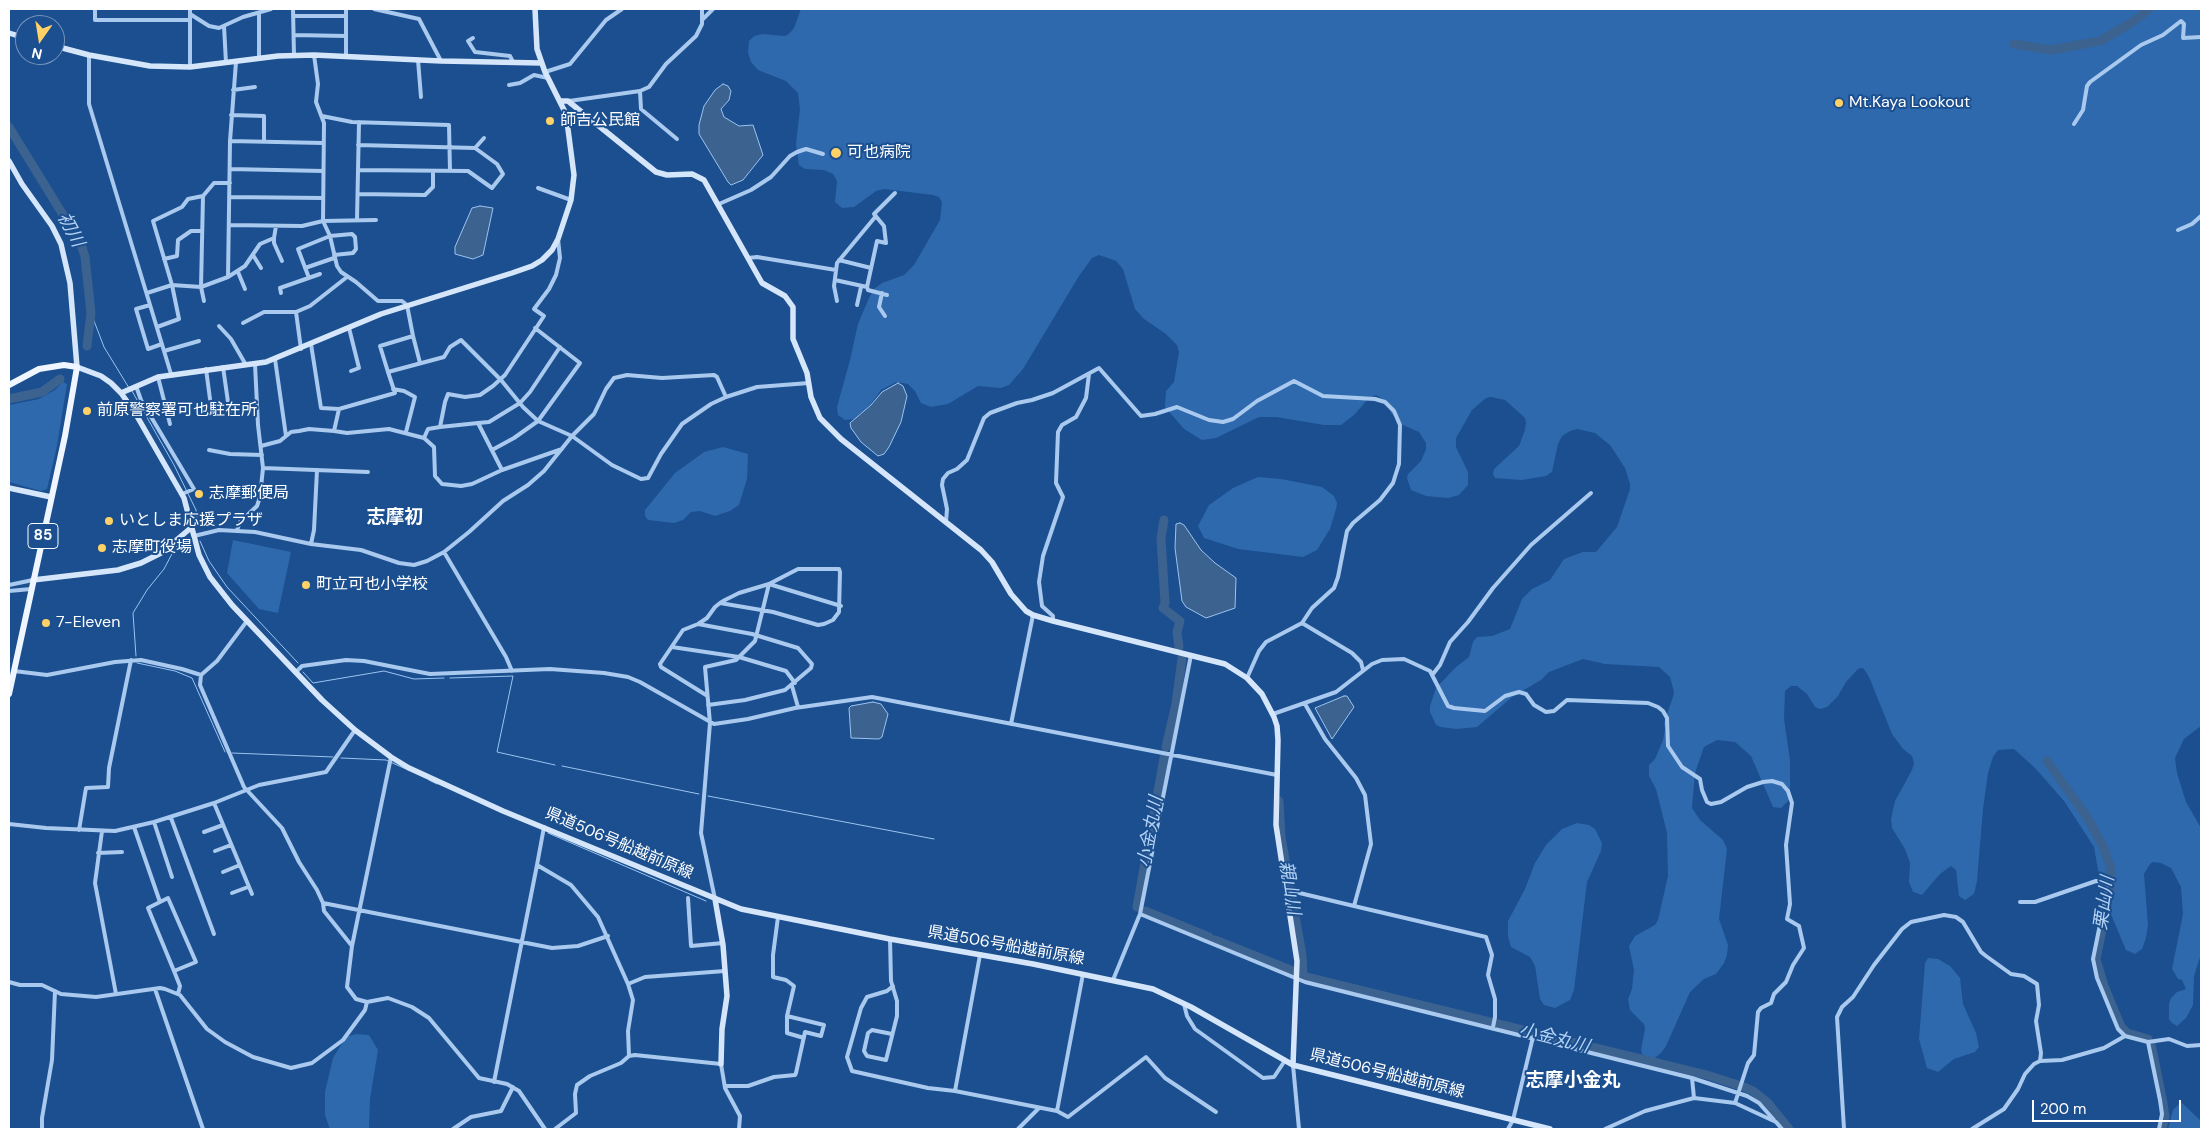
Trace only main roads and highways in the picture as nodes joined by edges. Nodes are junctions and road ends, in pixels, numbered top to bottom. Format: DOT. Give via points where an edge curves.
graph roads {
  1 [pos="9,385"];
  2 [pos="9,694"];
  1 -- 2 [label="main road, 85" via="39,369 64,365 77,367"];
}
